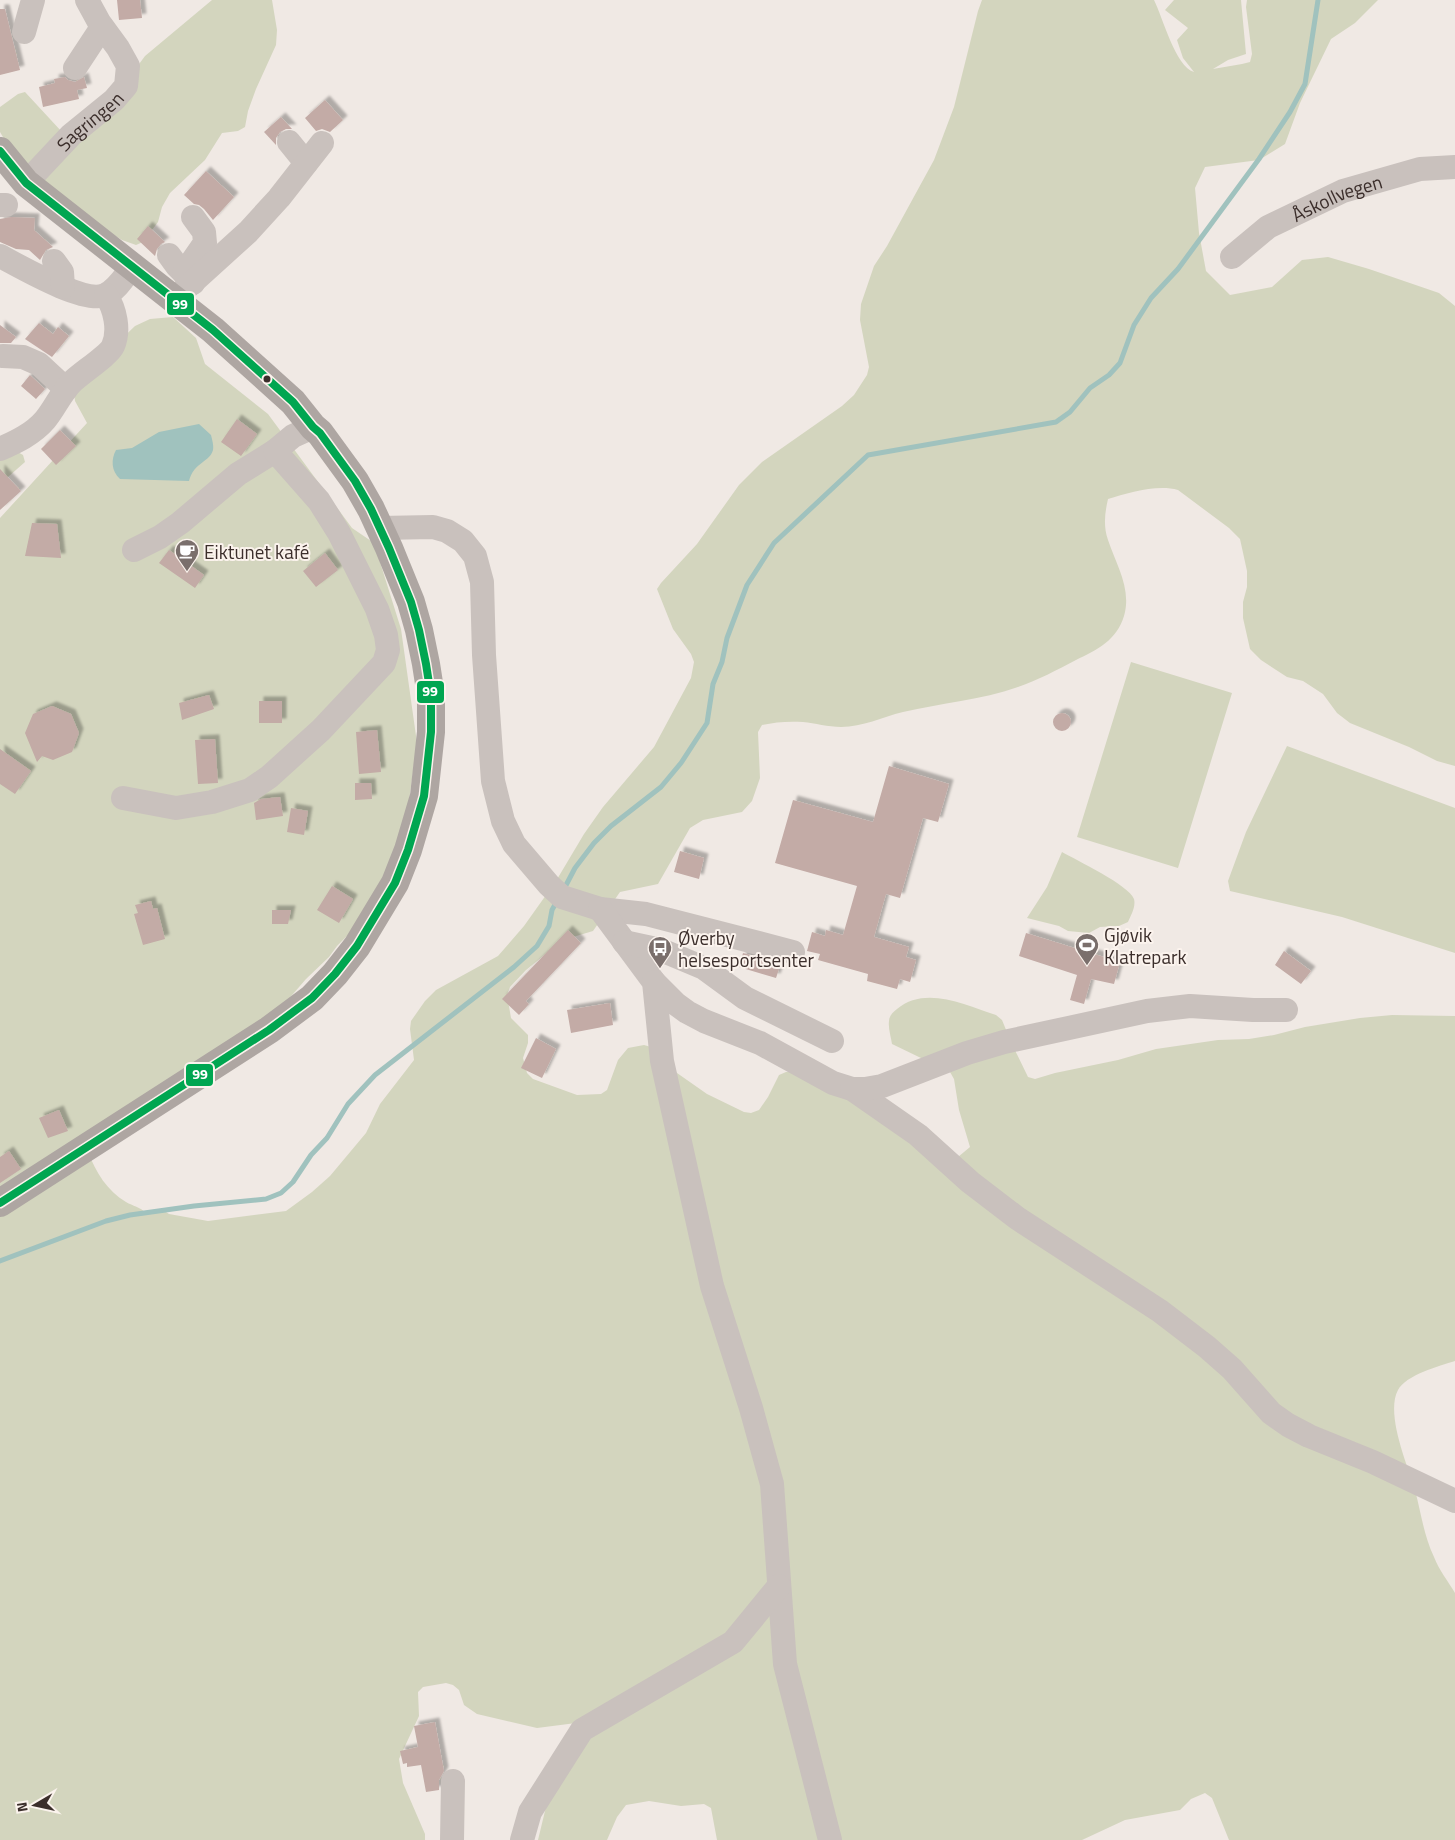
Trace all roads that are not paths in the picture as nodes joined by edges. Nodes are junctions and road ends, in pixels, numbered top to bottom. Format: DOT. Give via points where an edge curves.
graph roads {
  1 [pos="33,0"];
  2 [pos="87,0"];
  3 [pos="102,27"];
  4 [pos="24,32"];
  5 [pos="75,68"];
  6 [pos="289,142"];
  7 [pos="322,143"];
  8 [pos="0,151"];
  9 [pos="306,163"];
  10 [pos="1455,167"];
  11 [pos="26,183"];
  12 [pos="193,217"];
  13 [pos="169,255"];
  14 [pos="0,256"];
  15 [pos="1232,257"];
  16 [pos="54,261"];
  17 [pos="132,266"];
  18 [pos="184,285"];
  19 [pos="63,287"];
  20 [pos="106,295"];
  21 [pos="2,356"];
  22 [pos="66,389"];
  23 [pos="313,427"];
  24 [pos="0,449"];
  25 [pos="275,451"];
  26 [pos="380,528"];
  27 [pos="134,550"];
  28 [pos="123,798"];
  29 [pos="600,909"];
  30 [pos="624,942"];
  31 [pos="793,952"];
  32 [pos="654,982"];
  33 [pos="1286,1010"];
  34 [pos="832,1041"];
  35 [pos="852,1089"];
  36 [pos="0,1203"];
  37 [pos="1455,1500"];
  38 [pos="779,1586"];
  39 [pos="453,1781"];
  40 [pos="452,1840"];
  41 [pos="522,1840"];
  42 [pos="830,1840"];
  1 -- 4 [label="street"];
  2 -- 3 [label="street, Sagringen"];
  3 -- 5 [label="street"];
  3 -- 11 [label="street, Sagringen" via="128,66 126,86 71,135"];
  6 -- 9 [label="street"];
  7 -- 9 [label="street"];
  8 -- 11 [label="main road"];
  9 -- 18 [label="street" via="248,232"];
  10 -- 15 [label="street, Åskollvegen" via="1420,170 1343,191 1268,227"];
  11 -- 17 [label="main road"];
  12 -- 18 [label="street" via="204,232 205,243"];
  13 -- 18 [label="street"];
  14 -- 19 [label="street"];
  16 -- 19 [label="street" via="62,272"];
  17 -- 18 [label="main road"];
  17 -- 20 [label="street"];
  18 -- 23 [label="main road" via="253,365 293,402"];
  19 -- 20 [label="street" via="80,294"];
  20 -- 22 [label="street" via="116,326 113,346"];
  21 -- 22 [label="street" via="23,357 39,364"];
  22 -- 24 [label="street" via="38,426"];
  23 -- 25 [label="street" via="293,436"];
  23 -- 26 [label="main road" via="355,481"];
  25 -- 27 [label="street" via="238,474 160,537"];
  25 -- 28 [label="street" via="319,501 339,533 377,609 388,650 384,663 321,730 250,790 212,802 176,808"];
  26 -- 29 [label="street" via="433,527 447,531 463,541 475,556 482,582 493,781 503,821 514,844 548,885 562,897"];
  26 -- 36 [label="main road" via="419,630 430,696 431,732 424,796 418,818 395,883 377,916 357,946 312,998 269,1030"];
  29 -- 30 [label="street"];
  29 -- 31 [label="street" via="646,914"];
  30 -- 32 [label="street"];
  30 -- 34 [label="street" via="661,950 704,968 745,998"];
  32 -- 35 [label="street" via="687,1012 760,1042 833,1083"];
  32 -- 38 [label="street" via="662,1062 712,1286 772,1484"];
  33 -- 35 [label="street" via="1190,1006 1147,1011 1004,1042 882,1086"];
  35 -- 37 [label="street" via="918,1135 970,1182 1017,1218 1160,1311 1207,1347 1232,1369 1271,1413 1288,1426"];
  38 -- 41 [label="street" via="732,1642 582,1730 530,1812"];
  38 -- 42 [label="street" via="785,1664"];
  39 -- 40 [label="street"];
}
